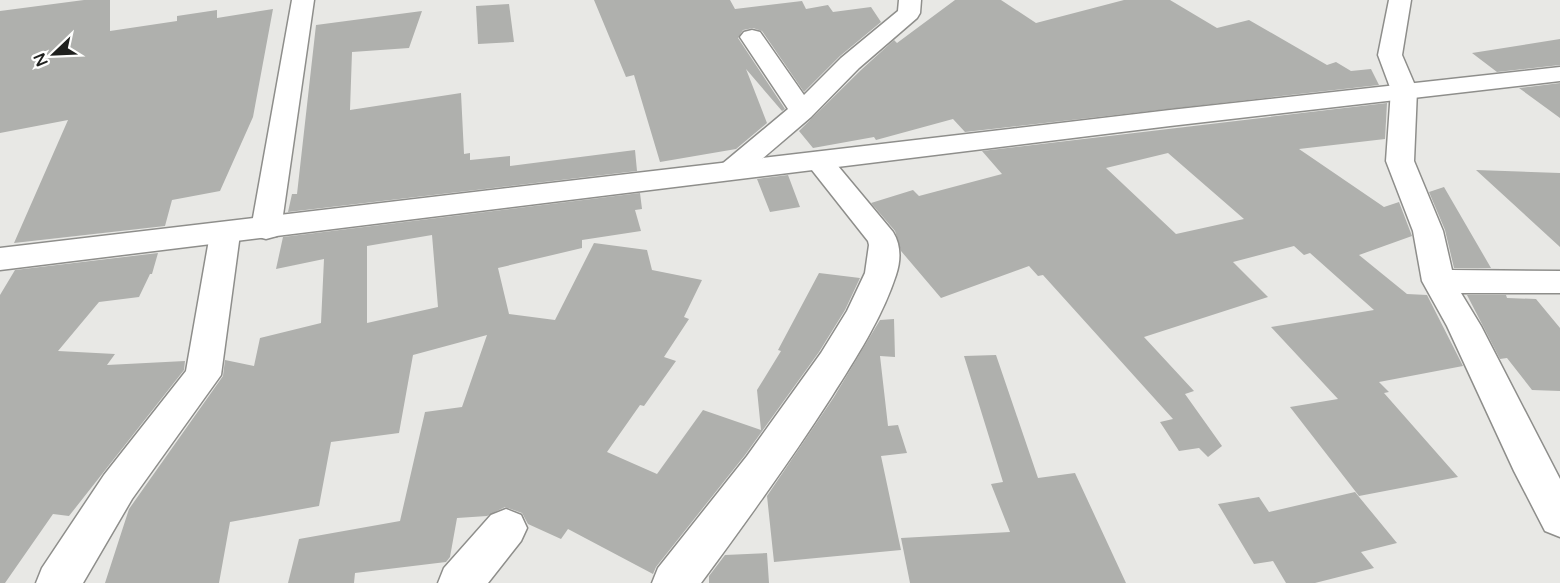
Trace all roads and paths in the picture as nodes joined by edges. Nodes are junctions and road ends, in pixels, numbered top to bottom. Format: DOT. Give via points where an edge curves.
graph roads {
  1 [pos="303,0"];
  2 [pos="910,0"];
  3 [pos="1400,0"];
  4 [pos="752,37"];
  5 [pos="1560,74"];
  6 [pos="1404,90"];
  7 [pos="802,111"];
  8 [pos="818,159"];
  9 [pos="732,170"];
  10 [pos="266,229"];
  11 [pos="225,234"];
  12 [pos="0,259"];
  13 [pos="1438,281"];
  14 [pos="1560,282"];
  15 [pos="1560,518"];
  16 [pos="506,528"];
  17 [pos="58,583"];
  18 [pos="460,583"];
  19 [pos="674,583"];
  1 -- 10 [label="street"];
  2 -- 7 [label="street" via="909,13"];
  3 -- 6 [label="street" via="1390,55"];
  4 -- 7 [label="street"];
  5 -- 6 [label="street"];
  6 -- 8 [label="street"];
  6 -- 13 [label="street" via="1400,161 1428,231"];
  7 -- 9 [label="street"];
  8 -- 9 [label="street"];
  8 -- 19 [label="street" via="885,244 885,266 872,298 814,393 751,484"];
  9 -- 10 [label="street"];
  10 -- 11 [label="street"];
  11 -- 12 [label="street"];
  11 -- 17 [label="street" via="203,375 118,487"];
  13 -- 14 [label="street"];
  13 -- 15 [label="street"];
  16 -- 18 [label="street"];
}
